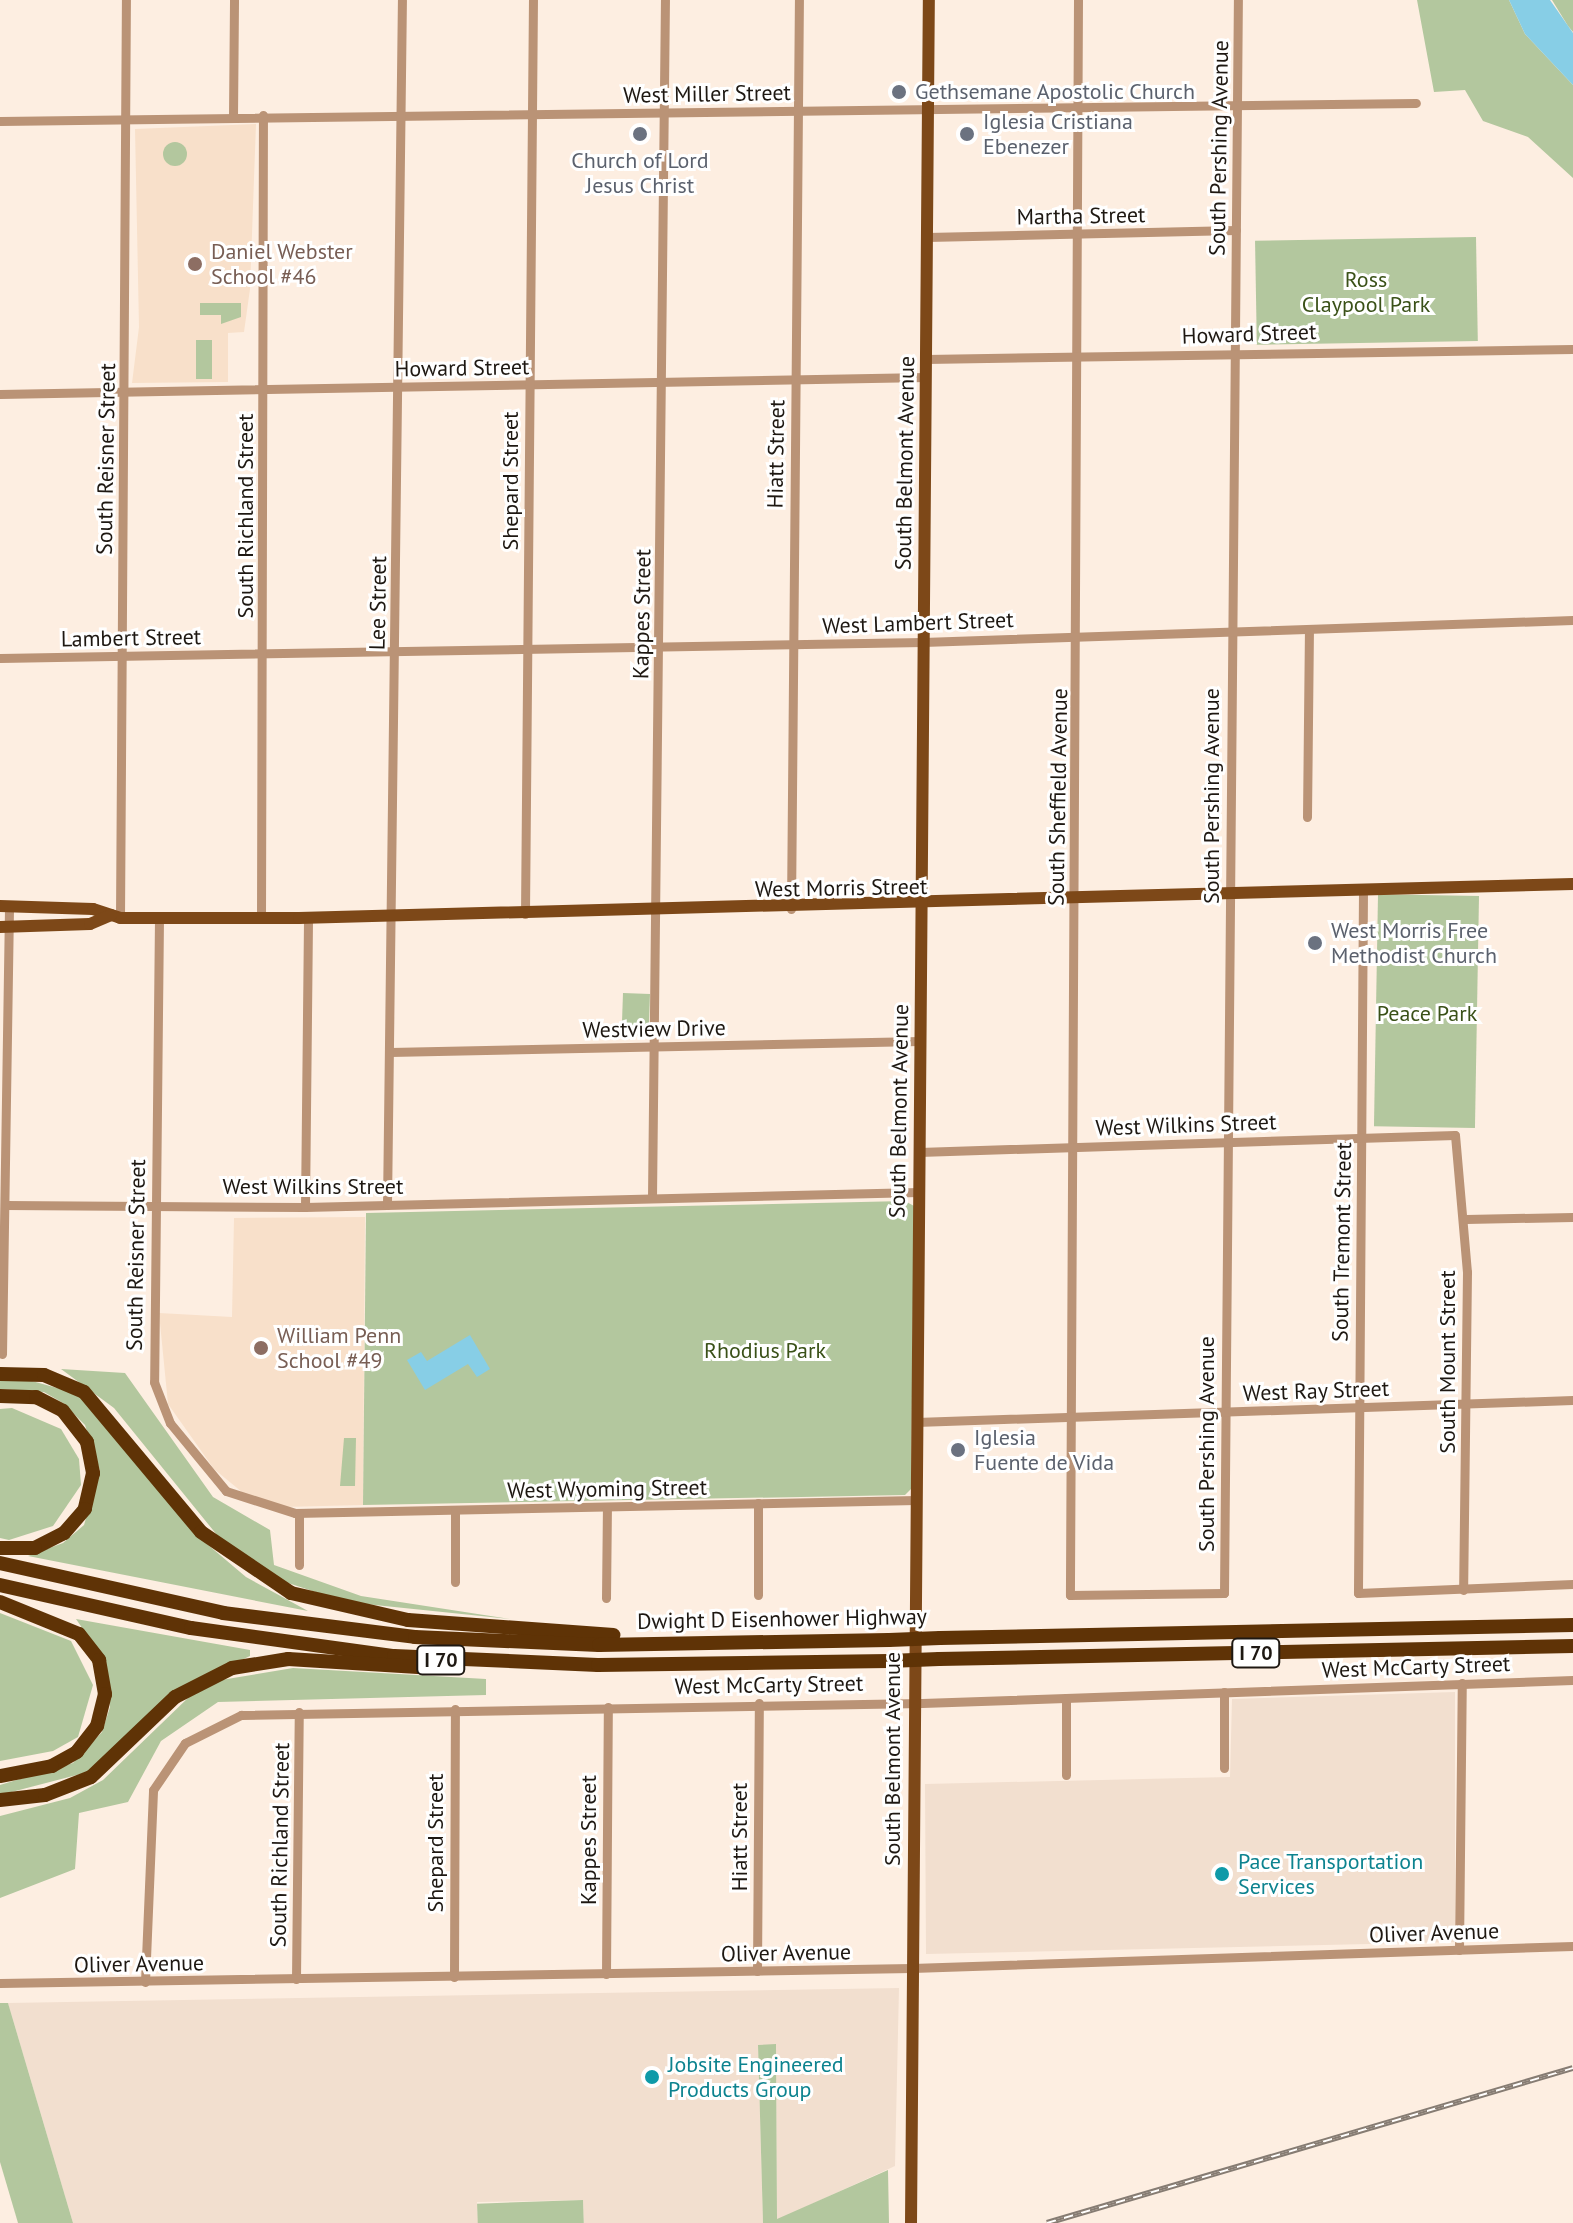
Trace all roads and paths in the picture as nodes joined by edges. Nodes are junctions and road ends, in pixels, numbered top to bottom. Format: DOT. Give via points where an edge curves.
graph roads {
  1 [pos="126,0"];
  2 [pos="234,0"];
  3 [pos="402,0"];
  4 [pos="533,0"];
  5 [pos="665,0"];
  6 [pos="799,0"];
  7 [pos="929,0"];
  8 [pos="1078,0"];
  9 [pos="1238,0"];
  10 [pos="1416,103"];
  11 [pos="1237,106"];
  12 [pos="1078,109"];
  13 [pos="797,110"];
  14 [pos="928,110"];
  15 [pos="664,112"];
  16 [pos="263,115"];
  17 [pos="532,115"];
  18 [pos="233,116"];
  19 [pos="400,116"];
  20 [pos="125,119"];
  21 [pos="0,121"];
  22 [pos="1236,230"];
  23 [pos="1077,233"];
  24 [pos="927,237"];
  25 [pos="1573,349"];
  26 [pos="1235,352"];
  27 [pos="1078,356"];
  28 [pos="926,359"];
  29 [pos="926,377"];
  30 [pos="795,379"];
  31 [pos="661,382"];
  32 [pos="530,384"];
  33 [pos="398,387"];
  34 [pos="263,389"];
  35 [pos="125,392"];
  36 [pos="0,394"];
  37 [pos="1573,620"];
  38 [pos="1309,629"];
  39 [pos="1232,631"];
  40 [pos="1077,637"];
  41 [pos="923,642"];
  42 [pos="793,645"];
  43 [pos="659,647"];
  44 [pos="527,649"];
  45 [pos="395,651"];
  46 [pos="263,654"];
  47 [pos="122,656"];
  48 [pos="0,658"];
  49 [pos="1307,817"];
  50 [pos="1573,884"];
  51 [pos="1363,891"];
  52 [pos="1230,895"];
  53 [pos="1075,901"];
  54 [pos="4,906"];
  55 [pos="921,906"];
  56 [pos="791,909"];
  57 [pos="657,912"];
  58 [pos="525,914"];
  59 [pos="116,916"];
  60 [pos="393,916"];
  61 [pos="159,918"];
  62 [pos="308,918"];
  63 [pos="261,919"];
  64 [pos="4,927"];
  65 [pos="920,1041"];
  66 [pos="655,1047"];
  67 [pos="390,1052"];
  68 [pos="1455,1135"];
  69 [pos="1361,1136"];
  70 [pos="1227,1142"];
  71 [pos="1072,1147"];
  72 [pos="919,1152"];
  73 [pos="919,1192"];
  74 [pos="652,1198"];
  75 [pos="155,1204"];
  76 [pos="5,1205"];
  77 [pos="387,1205"];
  78 [pos="305,1207"];
  79 [pos="1573,1217"];
  80 [pos="1466,1219"];
  81 [pos="2,1354"];
  82 [pos="0,1374"];
  83 [pos="0,1396"];
  84 [pos="1573,1400"];
  85 [pos="1466,1404"];
  86 [pos="1359,1408"];
  87 [pos="1225,1412"];
  88 [pos="1071,1417"];
  89 [pos="916,1422"];
  90 [pos="916,1500"];
  91 [pos="758,1503"];
  92 [pos="607,1507"];
  93 [pos="455,1510"];
  94 [pos="299,1513"];
  95 [pos="0,1548"];
  96 [pos="0,1563"];
  97 [pos="299,1565"];
  98 [pos="455,1582"];
  99 [pos="1573,1584"];
  100 [pos="0,1585"];
  101 [pos="1463,1590"];
  102 [pos="758,1595"];
  103 [pos="1070,1595"];
  104 [pos="606,1598"];
  105 [pos="0,1602"];
  106 [pos="1573,1625"];
  107 [pos="757,1642"];
  108 [pos="1573,1646"];
  109 [pos="541,1665"];
  110 [pos="1573,1680"];
  111 [pos="1462,1683"];
  112 [pos="1224,1692"];
  113 [pos="1066,1698"];
  114 [pos="913,1701"];
  115 [pos="759,1703"];
  116 [pos="608,1707"];
  117 [pos="455,1709"];
  118 [pos="299,1712"];
  119 [pos="1224,1768"];
  120 [pos="1066,1775"];
  121 [pos="1,1776"];
  122 [pos="0,1800"];
  123 [pos="22,1800"];
  124 [pos="0,1808"];
  125 [pos="1573,1946"];
  126 [pos="1459,1950"];
  127 [pos="912,1968"];
  128 [pos="757,1971"];
  129 [pos="606,1974"];
  130 [pos="454,1977"];
  131 [pos="296,1979"];
  132 [pos="145,1982"];
  133 [pos="0,1983"];
  134 [pos="911,2223"];
  1 -- 20 [label="street, South Reisner Street"];
  2 -- 18 [label="street"];
  3 -- 19 [label="street, Lee Street"];
  4 -- 17 [label="street, Shepard Street"];
  5 -- 15 [label="street, Kappes Street"];
  6 -- 13 [label="street, Hiatt Street"];
  7 -- 14 [label="main road, South Belmont Avenue"];
  8 -- 12 [label="street, South Sheffield Avenue"];
  9 -- 11 [label="street, South Pershing Avenue"];
  10 -- 11 [label="street, West Miller Street"];
  11 -- 12 [label="street, West Miller Street"];
  11 -- 22 [label="street, South Pershing Avenue"];
  12 -- 14 [label="street, West Miller Street"];
  12 -- 23 [label="street, South Sheffield Avenue"];
  13 -- 14 [label="street, West Miller Street"];
  13 -- 15 [label="street, West Miller Street"];
  13 -- 30 [label="street, Hiatt Street"];
  14 -- 24 [label="main road, South Belmont Avenue"];
  15 -- 17 [label="street, West Miller Street"];
  15 -- 31 [label="street, Kappes Street"];
  16 -- 18 [label="street, West Miller Street"];
  16 -- 19 [label="street, West Miller Street"];
  16 -- 34 [label="street, South Richland Street"];
  17 -- 19 [label="street, West Miller Street"];
  17 -- 32 [label="street, Shepard Street"];
  18 -- 20 [label="street, West Miller Street"];
  19 -- 33 [label="street, Lee Street"];
  20 -- 21 [label="street, West Miller Street"];
  20 -- 35 [label="street, South Reisner Street"];
  22 -- 23 [label="street, Martha Street"];
  22 -- 26 [label="street, South Pershing Avenue"];
  23 -- 24 [label="street, Martha Street"];
  23 -- 27 [label="street, South Sheffield Avenue"];
  24 -- 28 [label="main road, South Belmont Avenue"];
  25 -- 26 [label="street, Howard Street"];
  26 -- 27 [label="street, Howard Street"];
  26 -- 39 [label="street, South Pershing Avenue"];
  27 -- 28 [label="street, Howard Street"];
  27 -- 40 [label="street, South Sheffield Avenue"];
  28 -- 29 [label="main road, South Belmont Avenue"];
  29 -- 30 [label="street, Howard Street"];
  29 -- 41 [label="main road, South Belmont Avenue"];
  30 -- 31 [label="street, Howard Street"];
  30 -- 42 [label="street, Hiatt Street"];
  31 -- 32 [label="street, Howard Street"];
  31 -- 43 [label="street, Kappes Street"];
  32 -- 33 [label="street, Howard Street"];
  32 -- 44 [label="street, Shepard Street"];
  33 -- 34 [label="street, Howard Street"];
  33 -- 45 [label="street, Lee Street"];
  34 -- 35 [label="street, Howard Street"];
  34 -- 46 [label="street, South Richland Street"];
  35 -- 36 [label="street, Howard Street"];
  35 -- 47 [label="street, South Reisner Street"];
  37 -- 38 [label="street, West Lambert Street"];
  38 -- 39 [label="street, West Lambert Street"];
  38 -- 49 [label="street"];
  39 -- 40 [label="street, West Lambert Street"];
  39 -- 52 [label="street, South Pershing Avenue"];
  40 -- 41 [label="street, West Lambert Street"];
  40 -- 53 [label="street, South Sheffield Avenue"];
  41 -- 42 [label="street, West Lambert Street"];
  41 -- 55 [label="main road, South Belmont Avenue"];
  42 -- 43 [label="street, West Lambert Street"];
  42 -- 56 [label="street, Hiatt Street"];
  43 -- 44 [label="street, West Lambert Street"];
  43 -- 57 [label="street, Kappes Street"];
  44 -- 45 [label="street, West Lambert Street"];
  44 -- 58 [label="street, Shepard Street"];
  45 -- 46 [label="street, West Lambert Street"];
  45 -- 60 [label="street, Lee Street"];
  46 -- 47 [label="street, Lambert Street"];
  46 -- 63 [label="street, South Richland Street"];
  47 -- 48 [label="street, Lambert Street"];
  47 -- 59 [label="street, South Reisner Street"];
  50 -- 51 [label="main road, West Morris Street"];
  51 -- 52 [label="main road, West Morris Street"];
  51 -- 69 [label="street, South Tremont Street"];
  52 -- 53 [label="main road, West Morris Street"];
  52 -- 70 [label="street, South Pershing Avenue"];
  53 -- 55 [label="main road, West Morris Street"];
  53 -- 71 [label="street, South Sheffield Avenue"];
  54 -- 59 [label="main road, West Morris Street"];
  54 -- 64 [label="street"];
  55 -- 56 [label="main road, West Morris Street"];
  55 -- 65 [label="main road, South Belmont Avenue"];
  56 -- 57 [label="main road, West Morris Street"];
  57 -- 58 [label="main road, West Morris Street"];
  57 -- 66 [label="street, Kappes Street"];
  58 -- 60 [label="main road, West Morris Street"];
  59 -- 61 [label="main road, West Morris Street"];
  59 -- 64 [label="main road, West Morris Street" via="90,924"];
  60 -- 62 [label="main road, West Morris Street"];
  60 -- 67 [label="street, Lee Street"];
  61 -- 63 [label="main road, West Morris Street"];
  61 -- 75 [label="street, South Reisner Street"];
  62 -- 63 [label="main road, West Morris Street"];
  62 -- 78 [label="street"];
  64 -- 76 [label="street"];
  65 -- 66 [label="street, Westview Drive"];
  65 -- 72 [label="main road, South Belmont Avenue"];
  66 -- 67 [label="street, Westview Drive"];
  66 -- 74 [label="street, Kappes Street"];
  67 -- 77 [label="street, Lee Street"];
  68 -- 69 [label="street, West Wilkins Street"];
  68 -- 80 [label="street, South Mount Street"];
  69 -- 70 [label="street, West Wilkins Street"];
  69 -- 86 [label="street, South Tremont Street"];
  70 -- 71 [label="street, West Wilkins Street"];
  70 -- 87 [label="street, South Pershing Avenue"];
  71 -- 72 [label="street, West Wilkins Street"];
  71 -- 88 [label="street, South Sheffield Avenue"];
  72 -- 73 [label="main road, South Belmont Avenue"];
  73 -- 74 [label="street"];
  73 -- 89 [label="main road, South Belmont Avenue"];
  74 -- 77 [label="street, West Wilkins Street"];
  75 -- 76 [label="street, West Wilkins Street"];
  75 -- 78 [label="street, West Wilkins Street"];
  75 -- 94 [label="street, South Reisner Street" via="153,1366 162,1409 226,1491 263,1509"];
  76 -- 81 [label="street"];
  77 -- 78 [label="street, West Wilkins Street"];
  79 -- 80 [label="street"];
  80 -- 85 [label="street, South Mount Street"];
  82 -- 107 [label="highway" via="38,1373 84,1392 208,1538 260,1577 310,1600 478,1628"];
  83 -- 95 [label="highway" via="36,1397 63,1411 87,1442 93,1473 85,1509 64,1533 35,1548"];
  84 -- 85 [label="street, West Ray Street"];
  85 -- 86 [label="street, West Ray Street"];
  85 -- 101 [label="street, South Mount Street"];
  86 -- 87 [label="street, West Ray Street"];
  86 -- 101 [label="street, South Tremont Street" via="1358,1593"];
  87 -- 88 [label="street, West Ray Street"];
  87 -- 103 [label="street, South Pershing Avenue" via="1224,1593"];
  88 -- 89 [label="street, West Ray Street"];
  88 -- 103 [label="street, South Sheffield Avenue"];
  89 -- 90 [label="main road, South Belmont Avenue"];
  90 -- 91 [label="street, West Wyoming Street"];
  90 -- 114 [label="main road, South Belmont Avenue"];
  91 -- 92 [label="street, West Wyoming Street"];
  91 -- 102 [label="street"];
  92 -- 93 [label="street, West Wyoming Street"];
  92 -- 104 [label="street"];
  93 -- 94 [label="street, West Wyoming Street"];
  93 -- 98 [label="street"];
  94 -- 97 [label="street"];
  96 -- 107 [label="highway, Dwight D Eisenhower Highway / I 70" via="188,1606 376,1633 538,1644"];
  99 -- 101 [label="street"];
  100 -- 109 [label="highway, Dwight D Eisenhower Highway / I 70" via="260,1640"];
  105 -- 121 [label="highway" via="79,1634 99,1660 105,1688 97,1726 77,1752 52,1766"];
  106 -- 107 [label="highway, Dwight D Eisenhower Highway / I 70, bridge"];
  108 -- 109 [label="highway, Dwight D Eisenhower Highway / I 70, bridge"];
  109 -- 123 [label="highway" via="244,1664 175,1697 97,1774"];
  110 -- 111 [label="street, West McCarty Street"];
  111 -- 112 [label="street, West McCarty Street"];
  111 -- 126 [label="street"];
  112 -- 113 [label="street, West McCarty Street"];
  112 -- 119 [label="street"];
  113 -- 114 [label="street, West McCarty Street"];
  113 -- 120 [label="street"];
  114 -- 115 [label="street, West McCarty Street"];
  114 -- 127 [label="main road, South Belmont Avenue"];
  115 -- 116 [label="street, West McCarty Street"];
  115 -- 128 [label="street, Hiatt Street"];
  116 -- 117 [label="street, West McCarty Street"];
  116 -- 129 [label="street, Kappes Street"];
  117 -- 118 [label="street, West McCarty Street"];
  117 -- 130 [label="street, Shepard Street"];
  118 -- 131 [label="street, South Richland Street"];
  118 -- 132 [label="street, West McCarty Street" via="253,1713 207,1727 173,1755 151,1798"];
  122 -- 123 [label="highway"];
  123 -- 124 [label="highway"];
  125 -- 126 [label="street, Oliver Avenue"];
  126 -- 127 [label="street, Oliver Avenue"];
  127 -- 128 [label="street, Oliver Avenue"];
  127 -- 134 [label="main road, South Belmont Avenue"];
  128 -- 129 [label="street, Oliver Avenue"];
  129 -- 130 [label="street, Oliver Avenue"];
  130 -- 131 [label="street, Oliver Avenue"];
  131 -- 132 [label="street, Oliver Avenue"];
  132 -- 133 [label="street, Oliver Avenue"];
}
